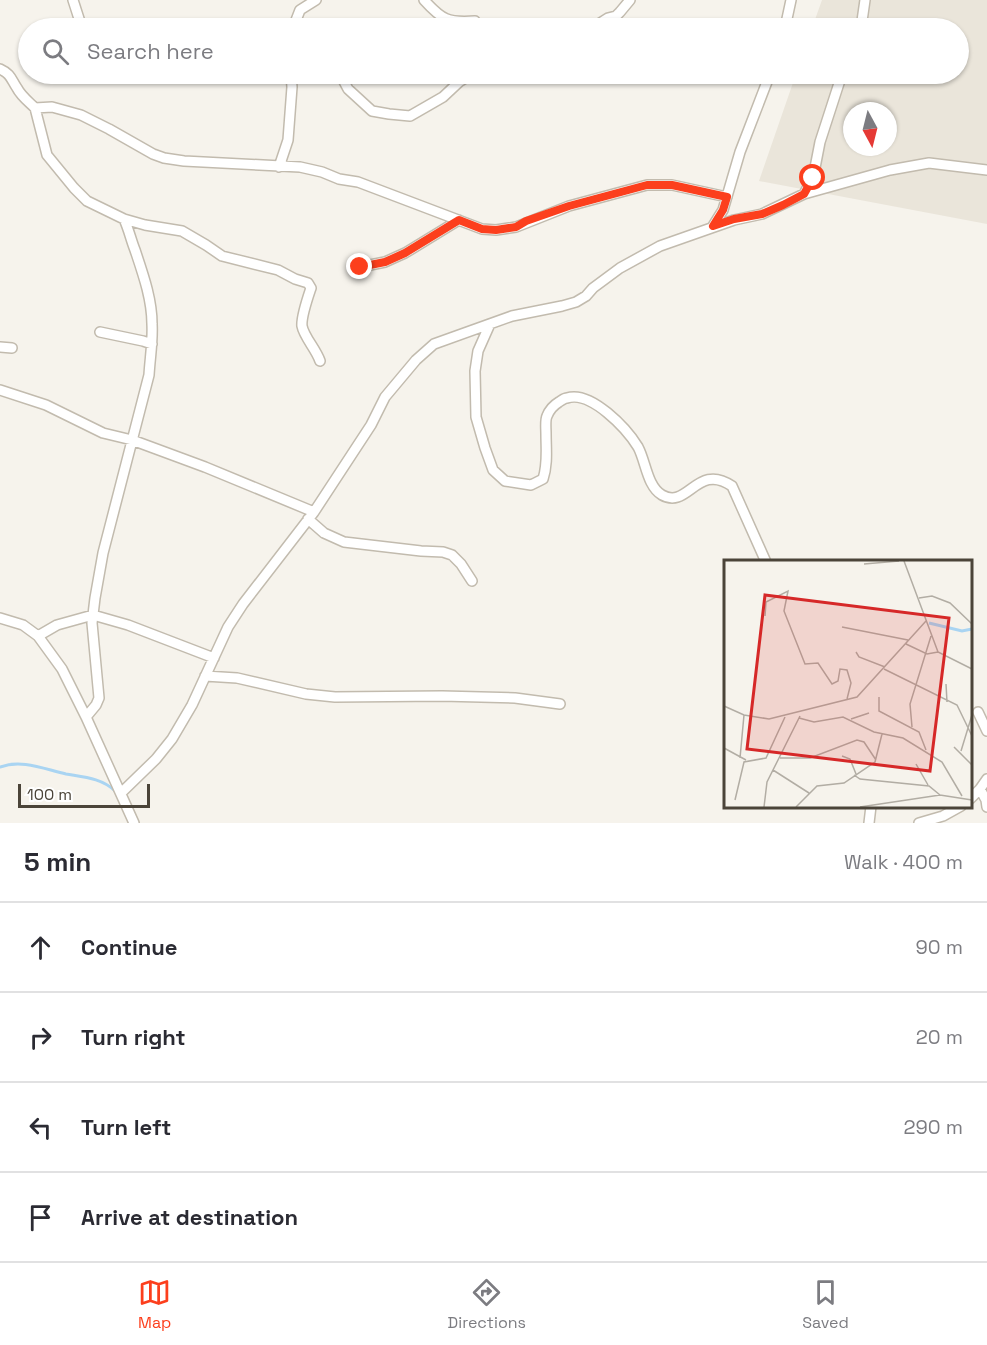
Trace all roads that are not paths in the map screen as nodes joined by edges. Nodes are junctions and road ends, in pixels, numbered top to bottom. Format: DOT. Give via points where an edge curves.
graph roads {
  1 [pos="73,0"];
  2 [pos="316,0"];
  3 [pos="424,0"];
  4 [pos="630,0"];
  5 [pos="791,0"];
  6 [pos="865,0"];
  7 [pos="79,18"];
  8 [pos="299,18"];
  9 [pos="443,18"];
  10 [pos="608,18"];
  11 [pos="787,18"];
  12 [pos="862,18"];
  13 [pos="0,69"];
  14 [pos="292,84"];
  15 [pos="346,84"];
  16 [pos="457,84"];
  17 [pos="766,84"];
  18 [pos="839,84"];
  19 [pos="35,108"];
  20 [pos="279,167"];
  21 [pos="987,170"];
  22 [pos="804,194"];
  23 [pos="727,197"];
  24 [pos="124,219"];
  25 [pos="459,220"];
  26 [pos="713,226"];
  27 [pos="360,267"];
  28 [pos="490,324"];
  29 [pos="100,332"];
  30 [pos="152,344"];
  31 [pos="0,347"];
  32 [pos="12,348"];
  33 [pos="320,361"];
  34 [pos="0,390"];
  35 [pos="132,440"];
  36 [pos="311,516"];
  37 [pos="765,560"];
  38 [pos="472,581"];
  39 [pos="93,615"];
  40 [pos="0,618"];
  41 [pos="38,636"];
  42 [pos="214,658"];
  43 [pos="205,676"];
  44 [pos="560,704"];
  45 [pos="978,712"];
  46 [pos="86,717"];
  47 [pos="987,731"];
  48 [pos="987,779"];
  49 [pos="980,789"];
  50 [pos="121,793"];
  51 [pos="972,797"];
  52 [pos="987,807"];
  53 [pos="871,808"];
  54 [pos="959,808"];
  55 [pos="134,823"];
  56 [pos="869,823"];
  57 [pos="919,823"];
  1 -- 7 [label="street"];
  2 -- 8 [label="street" via="300,10"];
  3 -- 9 [label="street"];
  4 -- 10 [label="street" via="616,16"];
  5 -- 11 [label="street"];
  6 -- 12 [label="street"];
  13 -- 19 [label="street"];
  14 -- 20 [label="street" via="288,140"];
  15 -- 16 [label="street" via="372,111 410,116"];
  17 -- 23 [label="street"];
  18 -- 22 [label="street" via="813,178"];
  19 -- 20 [label="street" via="52,107 81,116 164,158"];
  19 -- 24 [label="street" via="46,155 87,201"];
  20 -- 25 [label="street" via="300,167 358,182"];
  21 -- 22 [label="street" via="929,163"];
  22 -- 26 [label="street" via="762,214"];
  23 -- 25 [label="street" via="672,185 647,185 569,206 516,227 482,229"];
  23 -- 26 [label="street"];
  24 -- 30 [label="street" via="148,296"];
  24 -- 33 [label="street" via="182,231 222,256 278,270 308,283 311,288 302,325"];
  25 -- 27 [label="street" via="405,253"];
  26 -- 28 [label="street" via="660,246 620,268 576,302"];
  28 -- 36 [label="street" via="434,344 416,360 385,397"];
  28 -- 37 [label="street" via="478,351 475,371 477,417 493,470 505,481 531,485 543,479 547,467 546,417 555,405 579,397 599,406 624,428 638,448 654,489 664,496 686,494 709,478 732,486"];
  29 -- 30 [label="street"];
  30 -- 35 [label="street" via="149,375"];
  31 -- 32 [label="street"];
  34 -- 35 [label="street" via="46,405 103,433"];
  35 -- 36 [label="street" via="205,466"];
  35 -- 39 [label="street" via="103,554"];
  36 -- 38 [label="street" via="324,533 344,542 452,555"];
  36 -- 42 [label="street" via="243,604"];
  39 -- 41 [label="street"];
  39 -- 42 [label="street"];
  39 -- 46 [label="street" via="99,698"];
  40 -- 41 [label="street" via="22,624"];
  41 -- 46 [label="street" via="62,669"];
  42 -- 43 [label="street"];
  43 -- 44 [label="street" via="237,678 335,697 515,698"];
  43 -- 50 [label="street" via="172,739"];
  45 -- 47 [label="street"];
  46 -- 50 [label="street"];
  48 -- 49 [label="street"];
  49 -- 51 [label="street"];
  49 -- 52 [label="street"];
  50 -- 55 [label="street"];
  53 -- 56 [label="street"];
  54 -- 57 [label="street"];
}
